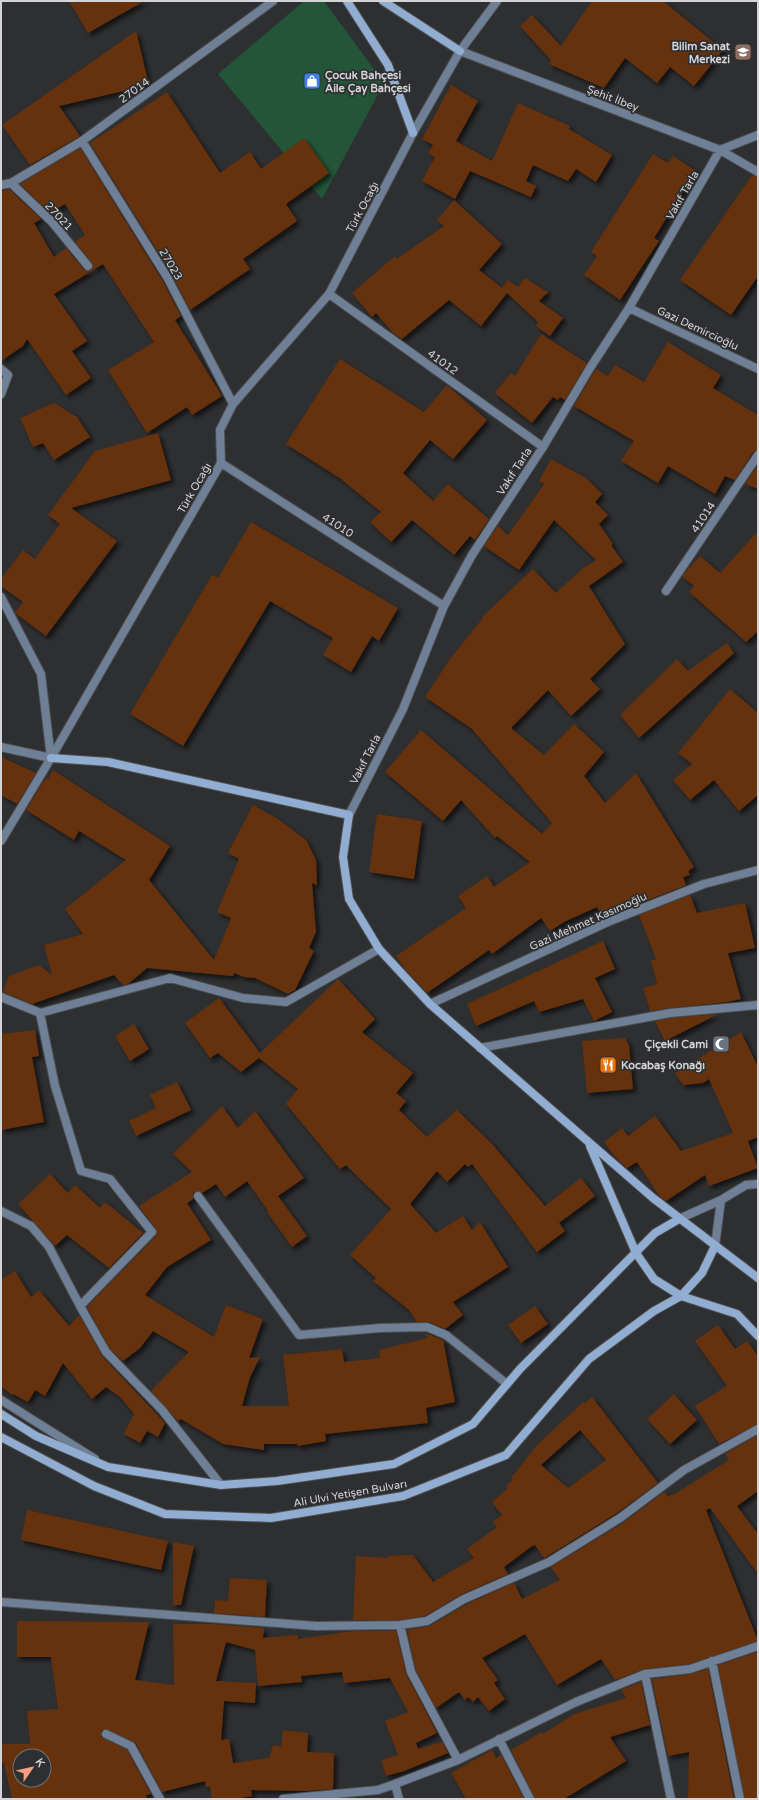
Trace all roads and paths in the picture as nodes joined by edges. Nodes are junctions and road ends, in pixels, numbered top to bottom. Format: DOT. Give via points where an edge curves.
graph roads {
  1 [pos="273,1"];
  2 [pos="347,1"];
  3 [pos="383,1"];
  4 [pos="497,1"];
  5 [pos="460,51"];
  6 [pos="413,133"];
  7 [pos="758,135"];
  8 [pos="82,141"];
  9 [pos="720,150"];
  10 [pos="758,172"];
  11 [pos="11,183"];
  12 [pos="1,186"];
  13 [pos="88,266"];
  14 [pos="329,294"];
  15 [pos="629,308"];
  16 [pos="758,368"];
  17 [pos="1,369"];
  18 [pos="1,394"];
  19 [pos="233,404"];
  20 [pos="543,447"];
  21 [pos="758,455"];
  22 [pos="221,463"];
  23 [pos="666,591"];
  24 [pos="1,597"];
  25 [pos="444,606"];
  26 [pos="1,747"];
  27 [pos="52,758"];
  28 [pos="349,815"];
  29 [pos="1,841"];
  30 [pos="758,870"];
  31 [pos="379,949"];
  32 [pos="1,997"];
  33 [pos="430,1004"];
  34 [pos="758,1005"];
  35 [pos="40,1013"];
  36 [pos="480,1048"];
  37 [pos="589,1143"];
  38 [pos="758,1184"];
  39 [pos="198,1196"];
  40 [pos="721,1200"];
  41 [pos="1,1211"];
  42 [pos="679,1219"];
  43 [pos="715,1246"];
  44 [pos="636,1253"];
  45 [pos="758,1278"];
  46 [pos="681,1296"];
  47 [pos="80,1306"];
  48 [pos="758,1336"];
  49 [pos="507,1384"];
  50 [pos="1,1400"];
  51 [pos="1,1414"];
  52 [pos="758,1429"];
  53 [pos="1,1437"];
  54 [pos="108,1467"];
  55 [pos="222,1485"];
  56 [pos="1,1602"];
  57 [pos="400,1625"];
  58 [pos="758,1646"];
  59 [pos="712,1662"];
  60 [pos="645,1674"];
  61 [pos="106,1734"];
  62 [pos="499,1739"];
  63 [pos="458,1760"];
  64 [pos="395,1784"];
  65 [pos="160,1799"];
  66 [pos="283,1799"];
  67 [pos="399,1799"];
  68 [pos="530,1799"];
  69 [pos="671,1799"];
  70 [pos="740,1799"];
  1 -- 8 [label="street, 27014"];
  2 -- 6 [label="main road" via="388,65"];
  3 -- 5 [label="main road"];
  4 -- 5 [label="street, Türk Ocağı"];
  5 -- 6 [label="street, Türk Ocağı"];
  5 -- 9 [label="street, Şehit İlbey"];
  6 -- 14 [label="street, Türk Ocağı"];
  7 -- 9 [label="street"];
  8 -- 11 [label="street, 27014"];
  8 -- 19 [label="street, 27023" via="167,277"];
  9 -- 10 [label="street, Şehit İlbey"];
  9 -- 15 [label="street, Vakıf Tarla"];
  11 -- 12 [label="street, 27014"];
  11 -- 13 [label="street, 27021" via="52,222"];
  14 -- 19 [label="street, Türk Ocağı"];
  14 -- 20 [label="street, 41012"];
  15 -- 16 [label="street, Gazi Demircioğlu"];
  15 -- 20 [label="street, Vakıf Tarla"];
  17 -- 18 [label="street" via="8,375"];
  19 -- 22 [label="street, Türk Ocağı" via="220,430"];
  20 -- 25 [label="street, Vakıf Tarla" via="472,555"];
  21 -- 23 [label="street, 41014"];
  22 -- 25 [label="street, 41010"];
  22 -- 27 [label="street, Türk Ocağı"];
  24 -- 27 [label="street" via="41,674"];
  25 -- 28 [label="street, Vakıf Tarla" via="403,709"];
  26 -- 27 [label="street"];
  27 -- 28 [label="main road" via="108,762"];
  27 -- 29 [label="street, Türk Ocağı"];
  28 -- 31 [label="main road" via="343,857 349,899"];
  30 -- 33 [label="street, Gazi Mehmet Kasımoğlu" via="704,884 610,921"];
  31 -- 33 [label="main road"];
  31 -- 35 [label="street" via="286,1002 243,998 170,978"];
  32 -- 35 [label="street"];
  33 -- 36 [label="main road"];
  34 -- 36 [label="street" via="670,1013"];
  35 -- 47 [label="street" via="55,1086 81,1171 110,1179 152,1232"];
  36 -- 37 [label="main road"];
  37 -- 42 [label="main road"];
  37 -- 44 [label="main road"];
  38 -- 40 [label="street" via="746,1185"];
  39 -- 49 [label="street" via="299,1335 427,1327 446,1335"];
  40 -- 42 [label="street"];
  40 -- 43 [label="street"];
  41 -- 47 [label="street" via="32,1226 49,1247"];
  42 -- 43 [label="main road"];
  42 -- 44 [label="main road" via="655,1233"];
  43 -- 45 [label="main road"];
  43 -- 46 [label="main road" via="702,1273"];
  44 -- 46 [label="main road" via="654,1278"];
  44 -- 49 [label="main road"];
  46 -- 48 [label="main road" via="736,1314"];
  46 -- 53 [label="main road, Ali Ulvi Yetişen Bulvarı" via="654,1311 589,1359 506,1455 403,1496 271,1518 165,1514 94,1486"];
  47 -- 55 [label="street" via="106,1352 162,1410"];
  49 -- 55 [label="main road" via="473,1424 394,1464 278,1481"];
  50 -- 54 [label="street"];
  51 -- 54 [label="main road" via="36,1436"];
  52 -- 57 [label="street" via="684,1470 620,1518 549,1562 464,1599 428,1621"];
  54 -- 55 [label="main road"];
  56 -- 57 [label="street" via="316,1626"];
  57 -- 63 [label="street" via="411,1672"];
  58 -- 59 [label="street"];
  59 -- 60 [label="street" via="690,1669"];
  59 -- 70 [label="street"];
  60 -- 62 [label="street" via="576,1702"];
  60 -- 69 [label="street"];
  61 -- 65 [label="street" via="131,1746"];
  62 -- 63 [label="street"];
  62 -- 68 [label="street"];
  63 -- 64 [label="street"];
  64 -- 66 [label="street" via="378,1790"];
  64 -- 67 [label="street"];
}
